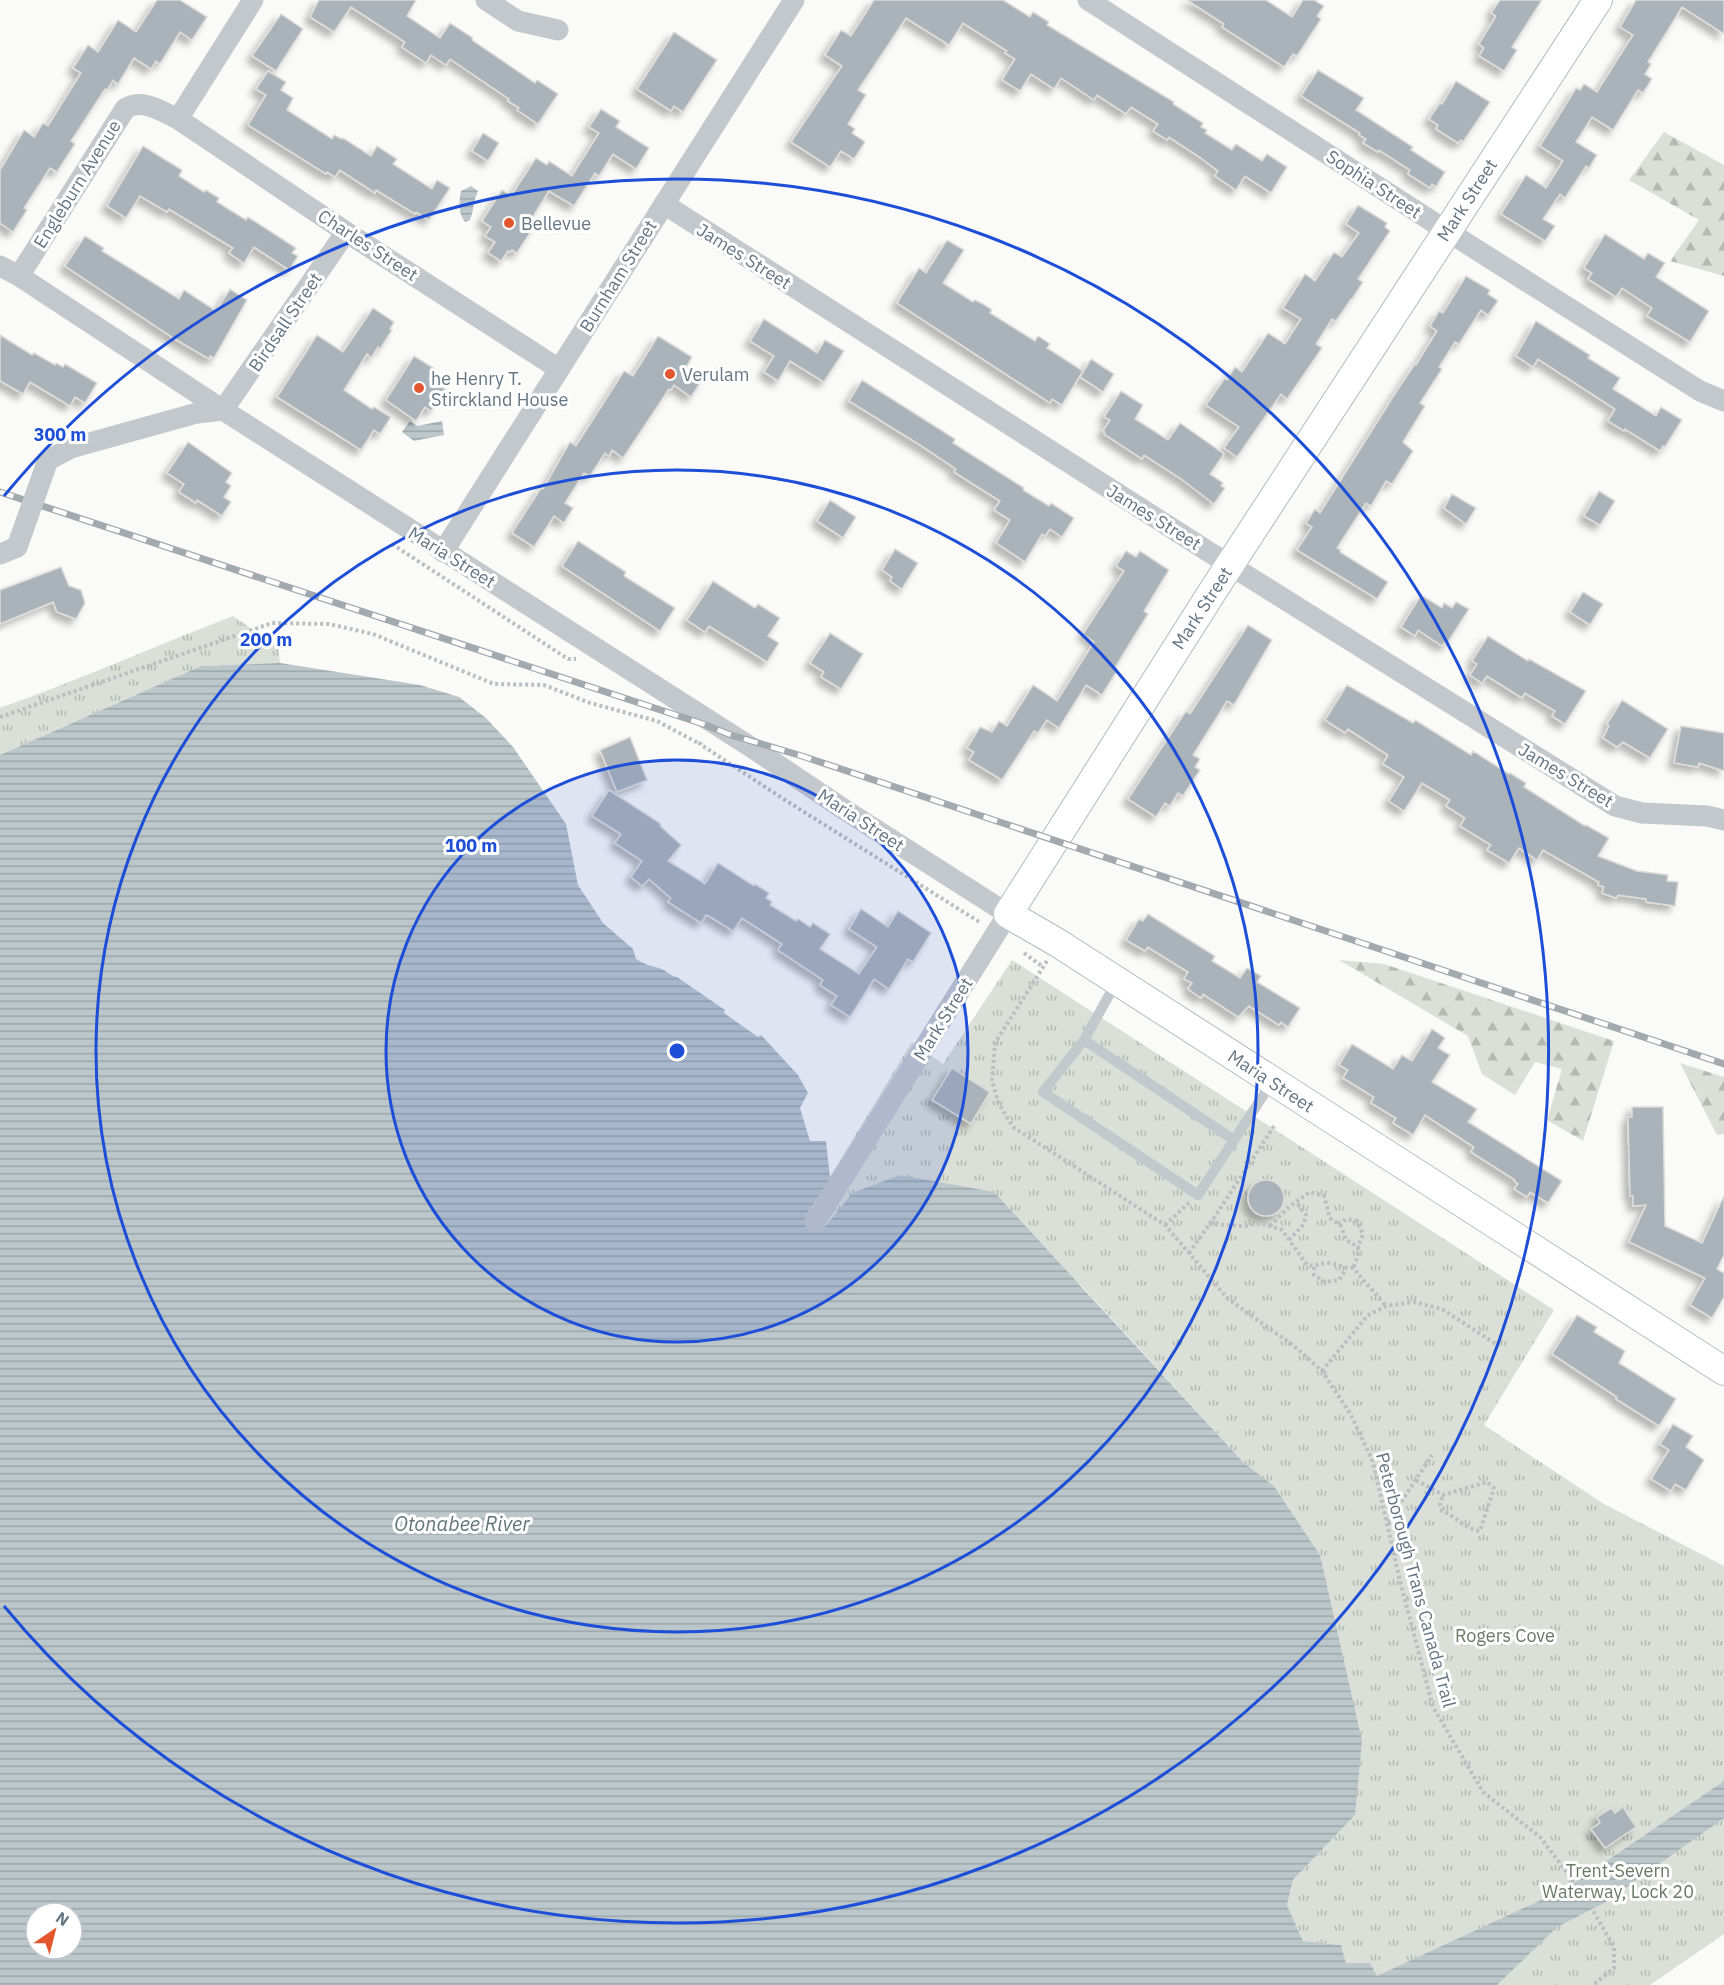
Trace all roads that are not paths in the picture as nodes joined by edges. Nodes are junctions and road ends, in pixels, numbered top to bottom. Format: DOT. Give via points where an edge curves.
graph roads {
  1 [pos="253,0"];
  2 [pos="486,0"];
  3 [pos="794,0"];
  4 [pos="1088,0"];
  5 [pos="1598,0"];
  6 [pos="558,30"];
  7 [pos="178,119"];
  8 [pos="664,204"];
  9 [pos="1447,231"];
  10 [pos="346,232"];
  11 [pos="0,266"];
  12 [pos="19,276"];
  13 [pos="559,369"];
  14 [pos="1724,401"];
  15 [pos="223,411"];
  16 [pos="8,550"];
  17 [pos="443,552"];
  18 [pos="1230,565"];
  19 [pos="1724,820"];
  20 [pos="1002,923"];
  21 [pos="1117,981"];
  22 [pos="1084,1040"];
  23 [pos="1272,1081"];
  24 [pos="1234,1140"];
  25 [pos="815,1222"];
  26 [pos="1724,1371"];
  1 -- 7 [label="street"];
  2 -- 6 [label="street" via="518,21"];
  3 -- 8 [label="street, Burnham Street"];
  4 -- 9 [label="street, Sophia Street"];
  5 -- 9 [label="street, Mark Street"];
  7 -- 10 [label="street, Charles Street"];
  7 -- 12 [label="street, Engleburn Avenue" via="151,105 130,105 125,109"];
  8 -- 13 [label="street, Burnham Street"];
  8 -- 18 [label="street, James Street"];
  9 -- 14 [label="street, Sophia Street" via="1700,391"];
  9 -- 18 [label="street, Mark Street"];
  10 -- 13 [label="street, Charles Street"];
  10 -- 15 [label="street, Birdsall Street"];
  11 -- 12 [label="street, Maria Street"];
  12 -- 15 [label="street, Maria Street"];
  13 -- 17 [label="street, Burnham Street"];
  15 -- 16 [label="street, bridge" via="197,413 71,448 48,460"];
  15 -- 17 [label="street, Maria Street"];
  17 -- 20 [label="street, Maria Street" via="754,749"];
  18 -- 19 [label="street, James Street" via="1615,806 1642,813"];
  18 -- 20 [label="street, Mark Street"];
  20 -- 21 [label="street, Maria Street" via="1058,943"];
  20 -- 25 [label="street, Mark Street"];
  21 -- 22 [label="lane"];
  21 -- 23 [label="street, Maria Street"];
  22 -- 24 [label="lane"];
  22 -- 24 [label="lane" via="1043,1092 1198,1195"];
  23 -- 24 [label="lane"];
  23 -- 26 [label="street, Maria Street"];
}
